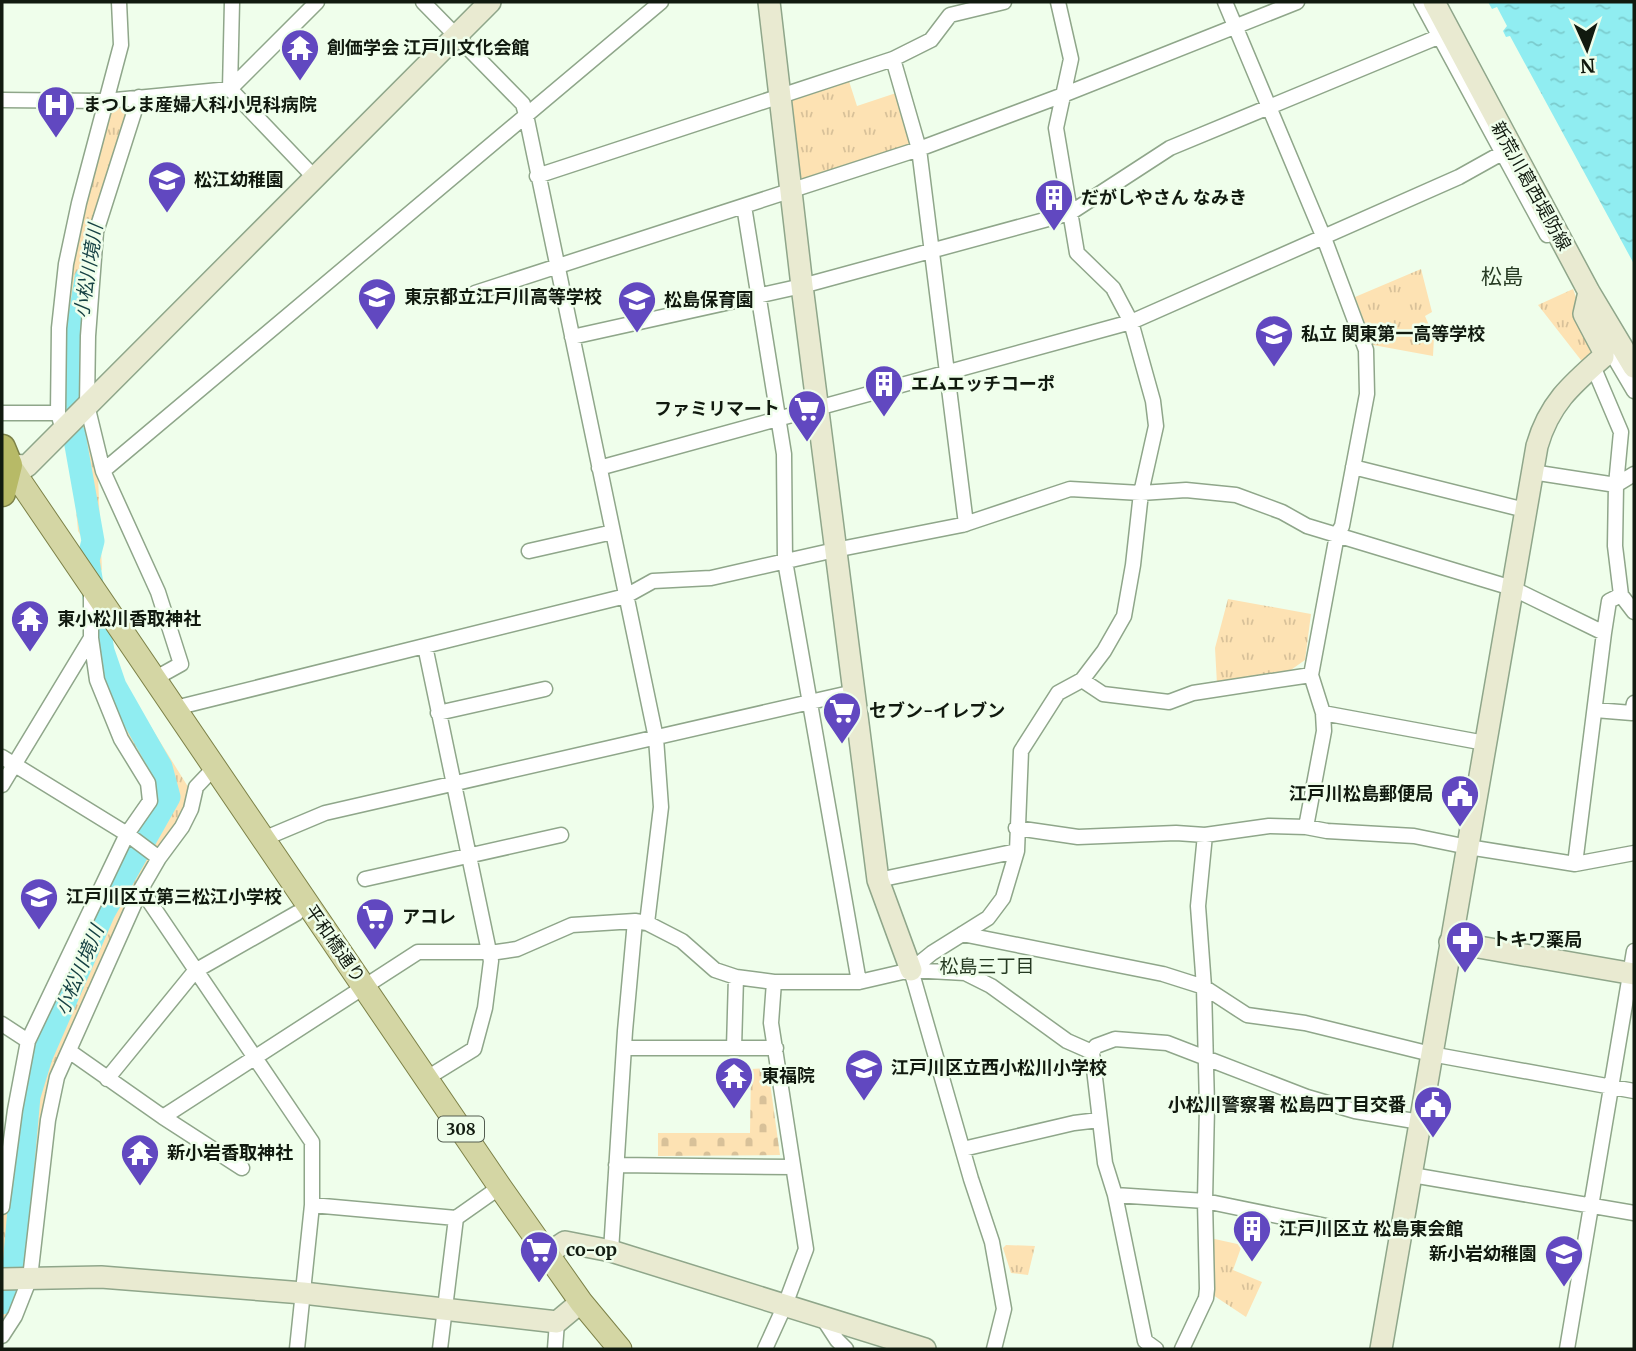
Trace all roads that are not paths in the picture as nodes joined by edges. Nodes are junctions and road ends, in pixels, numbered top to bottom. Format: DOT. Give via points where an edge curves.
graph roads {
  1 [pos="119,2"];
  2 [pos="232,2"];
  3 [pos="317,2"];
  4 [pos="424,2"];
  5 [pos="490,2"];
  6 [pos="661,2"];
  7 [pos="769,2"];
  8 [pos="1004,2"];
  9 [pos="1058,2"];
  10 [pos="1225,2"];
  11 [pos="1297,2"];
  12 [pos="1421,2"];
  13 [pos="1434,2"];
  14 [pos="1236,27"];
  15 [pos="456,36"];
  16 [pos="1438,37"];
  17 [pos="893,59"];
  18 [pos="230,89"];
  19 [pos="779,95"];
  20 [pos="1063,95"];
  21 [pos="139,97"];
  22 [pos="2,100"];
  23 [pos="106,101"];
  24 [pos="1268,106"];
  25 [pos="526,115"];
  26 [pos="919,149"];
  27 [pos="1502,153"];
  28 [pos="537,176"];
  29 [pos="314,177"];
  30 [pos="792,190"];
  31 [pos="744,206"];
  32 [pos="1070,213"];
  33 [pos="1324,238"];
  34 [pos="932,251"];
  35 [pos="557,267"];
  36 [pos="802,286"];
  37 [pos="1589,292"];
  38 [pos="475,293"];
  39 [pos="759,295"];
  40 [pos="1131,322"];
  41 [pos="572,337"];
  42 [pos="1598,358"];
  43 [pos="1634,368"];
  44 [pos="948,372"];
  45 [pos="1634,391"];
  46 [pos="87,405"];
  47 [pos="818,408"];
  48 [pos="2,413"];
  49 [pos="780,418"];
  50 [pos="61,421"];
  51 [pos="4,458"];
  52 [pos="1353,467"];
  53 [pos="599,468"];
  54 [pos="103,471"];
  55 [pos="1532,472"];
  56 [pos="1634,474"];
  57 [pos="1616,485"];
  58 [pos="2,493"];
  59 [pos="1141,493"];
  60 [pos="1525,510"];
  61 [pos="966,524"];
  62 [pos="613,532"];
  63 [pos="1337,535"];
  64 [pos="835,550"];
  65 [pos="529,551"];
  66 [pos="785,561"];
  67 [pos="1634,571"];
  68 [pos="1618,572"];
  69 [pos="91,588"];
  70 [pos="1512,588"];
  71 [pos="626,596"];
  72 [pos="1626,598"];
  73 [pos="1634,612"];
  74 [pos="1604,633"];
  75 [pos="91,638"];
  76 [pos="425,646"];
  77 [pos="1311,675"];
  78 [pos="154,679"];
  79 [pos="1082,680"];
  80 [pos="545,689"];
  81 [pos="854,692"];
  82 [pos="811,702"];
  83 [pos="1634,703"];
  84 [pos="175,708"];
  85 [pos="1595,710"];
  86 [pos="438,713"];
  87 [pos="1323,713"];
  88 [pos="656,738"];
  89 [pos="1485,743"];
  90 [pos="8,761"];
  91 [pos="215,767"];
  92 [pos="452,784"];
  93 [pos="2,785"];
  94 [pos="1306,827"];
  95 [pos="1016,828"];
  96 [pos="561,835"];
  97 [pos="1205,835"];
  98 [pos="130,836"];
  99 [pos="263,839"];
  100 [pos="1468,847"];
  101 [pos="1017,851"];
  102 [pos="1634,853"];
  103 [pos="156,855"];
  104 [pos="468,855"];
  105 [pos="1575,864"];
  106 [pos="365,879"];
  107 [pos="878,880"];
  108 [pos="141,889"];
  109 [pos="297,913"];
  110 [pos="641,922"];
  111 [pos="962,934"];
  112 [pos="1450,942"];
  113 [pos="1634,951"];
  114 [pos="490,952"];
  115 [pos="911,970"];
  116 [pos="195,971"];
  117 [pos="1632,973"];
  118 [pos="736,977"];
  119 [pos="774,982"];
  120 [pos="859,982"];
  121 [pos="364,985"];
  122 [pos="1204,987"];
  123 [pos="2,1024"];
  124 [pos="28,1041"];
  125 [pos="624,1048"];
  126 [pos="734,1048"];
  127 [pos="775,1048"];
  128 [pos="69,1051"];
  129 [pos="1092,1052"];
  130 [pos="1431,1054"];
  131 [pos="255,1057"];
  132 [pos="1206,1057"];
  133 [pos="427,1078"];
  134 [pos="107,1079"];
  135 [pos="1611,1087"];
  136 [pos="1634,1091"];
  137 [pos="163,1117"];
  138 [pos="1099,1120"];
  139 [pos="1420,1122"];
  140 [pos="963,1149"];
  141 [pos="616,1164"];
  142 [pos="793,1167"];
  143 [pos="242,1168"];
  144 [pos="1412,1175"];
  145 [pos="500,1187"];
  146 [pos="1115,1195"];
  147 [pos="1205,1201"];
  148 [pos="312,1205"];
  149 [pos="1591,1206"];
  150 [pos="2,1208"];
  151 [pos="1634,1213"];
  152 [pos="456,1217"];
  153 [pos="1341,1229"];
  154 [pos="611,1251"];
  155 [pos="547,1254"];
  156 [pos="17,1279"];
  157 [pos="303,1293"];
  158 [pos="581,1302"];
  159 [pos="785,1305"];
  160 [pos="445,1310"];
  161 [pos="821,1316"];
  162 [pos="557,1322"];
  163 [pos="2,1336"];
  164 [pos="297,1349"];
  165 [pos="440,1349"];
  166 [pos="555,1349"];
  167 [pos="620,1349"];
  168 [pos="765,1349"];
  169 [pos="846,1349"];
  170 [pos="925,1349"];
  171 [pos="995,1349"];
  172 [pos="1156,1349"];
  173 [pos="1182,1349"];
  174 [pos="1381,1349"];
  175 [pos="1567,1349"];
  1 -- 23 [label="street" via="121,45"];
  2 -- 18 [label="street"];
  3 -- 18 [label="street"];
  4 -- 15 [label="street"];
  5 -- 15 [label="street"];
  6 -- 25 [label="street"];
  7 -- 19 [label="street"];
  8 -- 17 [label="street" via="950,15 931,40"];
  9 -- 20 [label="street" via="1072,60"];
  10 -- 14 [label="street"];
  11 -- 14 [label="street"];
  12 -- 16 [label="street"];
  13 -- 37 [label="street, 新荒川葛西堤防線"];
  14 -- 20 [label="street"];
  14 -- 24 [label="street"];
  15 -- 25 [label="street" via="523,104"];
  15 -- 29 [label="street"];
  16 -- 24 [label="street"];
  16 -- 27 [label="street"];
  17 -- 19 [label="street"];
  17 -- 26 [label="street"];
  18 -- 21 [label="street"];
  18 -- 29 [label="street"];
  19 -- 28 [label="street"];
  19 -- 30 [label="street"];
  20 -- 26 [label="street"];
  20 -- 32 [label="street" via="1056,128"];
  21 -- 23 [label="street"];
  21 -- 46 [label="street" via="96,232"];
  22 -- 23 [label="street"];
  23 -- 50 [label="street" via="66,264 59,328"];
  24 -- 32 [label="street" via="1170,148"];
  24 -- 33 [label="street"];
  25 -- 28 [label="street"];
  25 -- 54 [label="street"];
  26 -- 30 [label="street"];
  26 -- 34 [label="street"];
  27 -- 33 [label="street"];
  27 -- 37 [label="street" via="1571,278"];
  28 -- 35 [label="street"];
  29 -- 46 [label="street"];
  30 -- 31 [label="street"];
  30 -- 36 [label="street"];
  31 -- 35 [label="street"];
  31 -- 39 [label="street"];
  32 -- 34 [label="street"];
  32 -- 40 [label="street" via="1077,253 1113,288"];
  33 -- 40 [label="street"];
  33 -- 52 [label="street" via="1366,350 1367,394"];
  34 -- 36 [label="street"];
  34 -- 44 [label="street"];
  35 -- 38 [label="street"];
  35 -- 41 [label="street"];
  36 -- 39 [label="street"];
  36 -- 47 [label="street"];
  37 -- 42 [label="street" via="1584,314"];
  37 -- 43 [label="street, 新荒川葛西堤防線"];
  39 -- 41 [label="street"];
  39 -- 49 [label="street"];
  40 -- 44 [label="street"];
  40 -- 59 [label="street" via="1156,426"];
  41 -- 53 [label="street"];
  42 -- 45 [label="street" via="1614,357"];
  42 -- 55 [label="street" via="1552,409"];
  42 -- 57 [label="street" via="1621,432"];
  44 -- 47 [label="street"];
  44 -- 61 [label="street"];
  46 -- 50 [label="street"];
  46 -- 54 [label="street"];
  47 -- 49 [label="street"];
  47 -- 64 [label="street"];
  48 -- 50 [label="street"];
  49 -- 53 [label="street"];
  49 -- 66 [label="street"];
  50 -- 51 [label="street" via="27,466"];
  51 -- 58 [label="highway"];
  51 -- 69 [label="main road, 平和橋通り / 308"];
  52 -- 60 [label="street"];
  52 -- 63 [label="street"];
  53 -- 62 [label="street"];
  54 -- 78 [label="street" via="158,592 181,664"];
  55 -- 57 [label="street"];
  55 -- 60 [label="street"];
  56 -- 57 [label="street"];
  57 -- 68 [label="street"];
  59 -- 61 [label="street" via="1070,489"];
  59 -- 63 [label="street" via="1186,490 1236,495"];
  59 -- 79 [label="street" via="1124,616"];
  60 -- 70 [label="street"];
  61 -- 64 [label="street"];
  62 -- 65 [label="street"];
  62 -- 71 [label="street"];
  63 -- 70 [label="street"];
  63 -- 77 [label="street"];
  64 -- 66 [label="street"];
  64 -- 81 [label="street"];
  66 -- 71 [label="street" via="711,578 653,581"];
  66 -- 82 [label="street"];
  67 -- 68 [label="street"];
  68 -- 72 [label="street"];
  69 -- 75 [label="street"];
  69 -- 78 [label="main road, 平和橋通り / 308"];
  70 -- 74 [label="street"];
  70 -- 89 [label="street"];
  71 -- 76 [label="street"];
  71 -- 88 [label="street"];
  72 -- 73 [label="street"];
  72 -- 74 [label="street" via="1609,601"];
  74 -- 85 [label="street"];
  75 -- 90 [label="street"];
  75 -- 98 [label="street" via="97,680 121,739 148,783 150,801"];
  76 -- 84 [label="street"];
  76 -- 86 [label="street"];
  77 -- 79 [label="street" via="1193,693 1169,702 1103,694"];
  77 -- 87 [label="street"];
  78 -- 84 [label="main road, 平和橋通り / 308"];
  79 -- 95 [label="street" via="1058,693 1021,751"];
  80 -- 86 [label="street"];
  81 -- 82 [label="street"];
  81 -- 107 [label="street"];
  82 -- 88 [label="street"];
  82 -- 120 [label="street"];
  83 -- 85 [label="street" via="1632,713"];
  84 -- 91 [label="main road, 平和橋通り / 308"];
  85 -- 105 [label="street"];
  86 -- 92 [label="street"];
  87 -- 89 [label="street"];
  87 -- 94 [label="street" via="1324,731"];
  88 -- 92 [label="street"];
  88 -- 110 [label="street" via="661,807"];
  89 -- 100 [label="street"];
  90 -- 93 [label="street"];
  90 -- 98 [label="street"];
  91 -- 99 [label="main road, 平和橋通り / 308"];
  91 -- 103 [label="street" via="196,788 182,827"];
  92 -- 99 [label="street" via="326,813"];
  92 -- 104 [label="street"];
  94 -- 97 [label="street" via="1269,826"];
  94 -- 100 [label="street" via="1414,836"];
  95 -- 97 [label="street" via="1078,837"];
  95 -- 101 [label="street"];
  96 -- 104 [label="street"];
  97 -- 122 [label="street" via="1198,906"];
  98 -- 103 [label="street"];
  98 -- 124 [label="street"];
  99 -- 121 [label="main road, 平和橋通り / 308"];
  100 -- 105 [label="street"];
  100 -- 112 [label="street"];
  101 -- 107 [label="street"];
  101 -- 111 [label="street" via="1003,898 988,918"];
  102 -- 105 [label="street"];
  103 -- 108 [label="street"];
  104 -- 106 [label="street"];
  104 -- 114 [label="street"];
  107 -- 115 [label="street"];
  108 -- 116 [label="street"];
  108 -- 128 [label="street"];
  109 -- 116 [label="street"];
  110 -- 114 [label="street" via="572,925 517,949"];
  110 -- 118 [label="street" via="682,941 715,970"];
  110 -- 125 [label="street"];
  111 -- 115 [label="street"];
  111 -- 122 [label="street" via="1163,974"];
  112 -- 117 [label="street"];
  112 -- 130 [label="street"];
  113 -- 117 [label="street"];
  114 -- 121 [label="street" via="418,951"];
  114 -- 133 [label="street" via="485,1008 474,1049"];
  115 -- 120 [label="street"];
  115 -- 129 [label="street" via="965,973 991,986 1067,1041"];
  115 -- 140 [label="street"];
  116 -- 131 [label="street"];
  116 -- 134 [label="street"];
  117 -- 135 [label="street"];
  118 -- 119 [label="street"];
  118 -- 126 [label="street"];
  119 -- 120 [label="street"];
  119 -- 127 [label="street" via="771,1023"];
  121 -- 131 [label="street"];
  121 -- 133 [label="main road, 平和橋通り / 308"];
  122 -- 130 [label="street" via="1247,1015 1304,1023"];
  122 -- 132 [label="street"];
  123 -- 124 [label="street"];
  124 -- 150 [label="street"];
  125 -- 126 [label="street"];
  125 -- 141 [label="street"];
  126 -- 127 [label="street"];
  127 -- 142 [label="street"];
  128 -- 134 [label="street"];
  128 -- 156 [label="street" via="57,1077"];
  129 -- 132 [label="street" via="1115,1039 1167,1043"];
  129 -- 138 [label="street"];
  130 -- 135 [label="street"];
  130 -- 139 [label="street"];
  131 -- 137 [label="street"];
  131 -- 148 [label="street" via="312,1142"];
  132 -- 139 [label="street" via="1307,1097"];
  132 -- 147 [label="street"];
  133 -- 145 [label="main road, 平和橋通り / 308"];
  134 -- 137 [label="street"];
  135 -- 136 [label="street"];
  135 -- 149 [label="street"];
  137 -- 143 [label="street"];
  138 -- 140 [label="street"];
  138 -- 146 [label="street"];
  139 -- 144 [label="street"];
  140 -- 171 [label="street" via="992,1242 1003,1296"];
  141 -- 142 [label="street"];
  141 -- 154 [label="street"];
  142 -- 159 [label="street" via="806,1249"];
  144 -- 149 [label="street"];
  144 -- 174 [label="street"];
  145 -- 152 [label="street"];
  145 -- 155 [label="main road, 平和橋通り / 308"];
  146 -- 147 [label="street"];
  146 -- 172 [label="street" via="1145,1341"];
  147 -- 153 [label="street"];
  147 -- 173 [label="street" via="1206,1298"];
  148 -- 152 [label="street"];
  148 -- 157 [label="street"];
  149 -- 151 [label="street"];
  149 -- 175 [label="street"];
  152 -- 160 [label="street"];
  154 -- 155 [label="street" via="565,1242"];
  154 -- 159 [label="street"];
  155 -- 158 [label="main road, 平和橋通り / 308"];
  156 -- 157 [label="street" via="101,1277"];
  156 -- 163 [label="street" via="15,1316"];
  157 -- 160 [label="street"];
  157 -- 164 [label="street"];
  158 -- 162 [label="street"];
  158 -- 167 [label="main road, 平和橋通り / 308"];
  159 -- 161 [label="street"];
  159 -- 168 [label="street"];
  160 -- 162 [label="street"];
  160 -- 165 [label="street"];
  161 -- 169 [label="street"];
  161 -- 170 [label="street"];
  162 -- 166 [label="street"];
}
